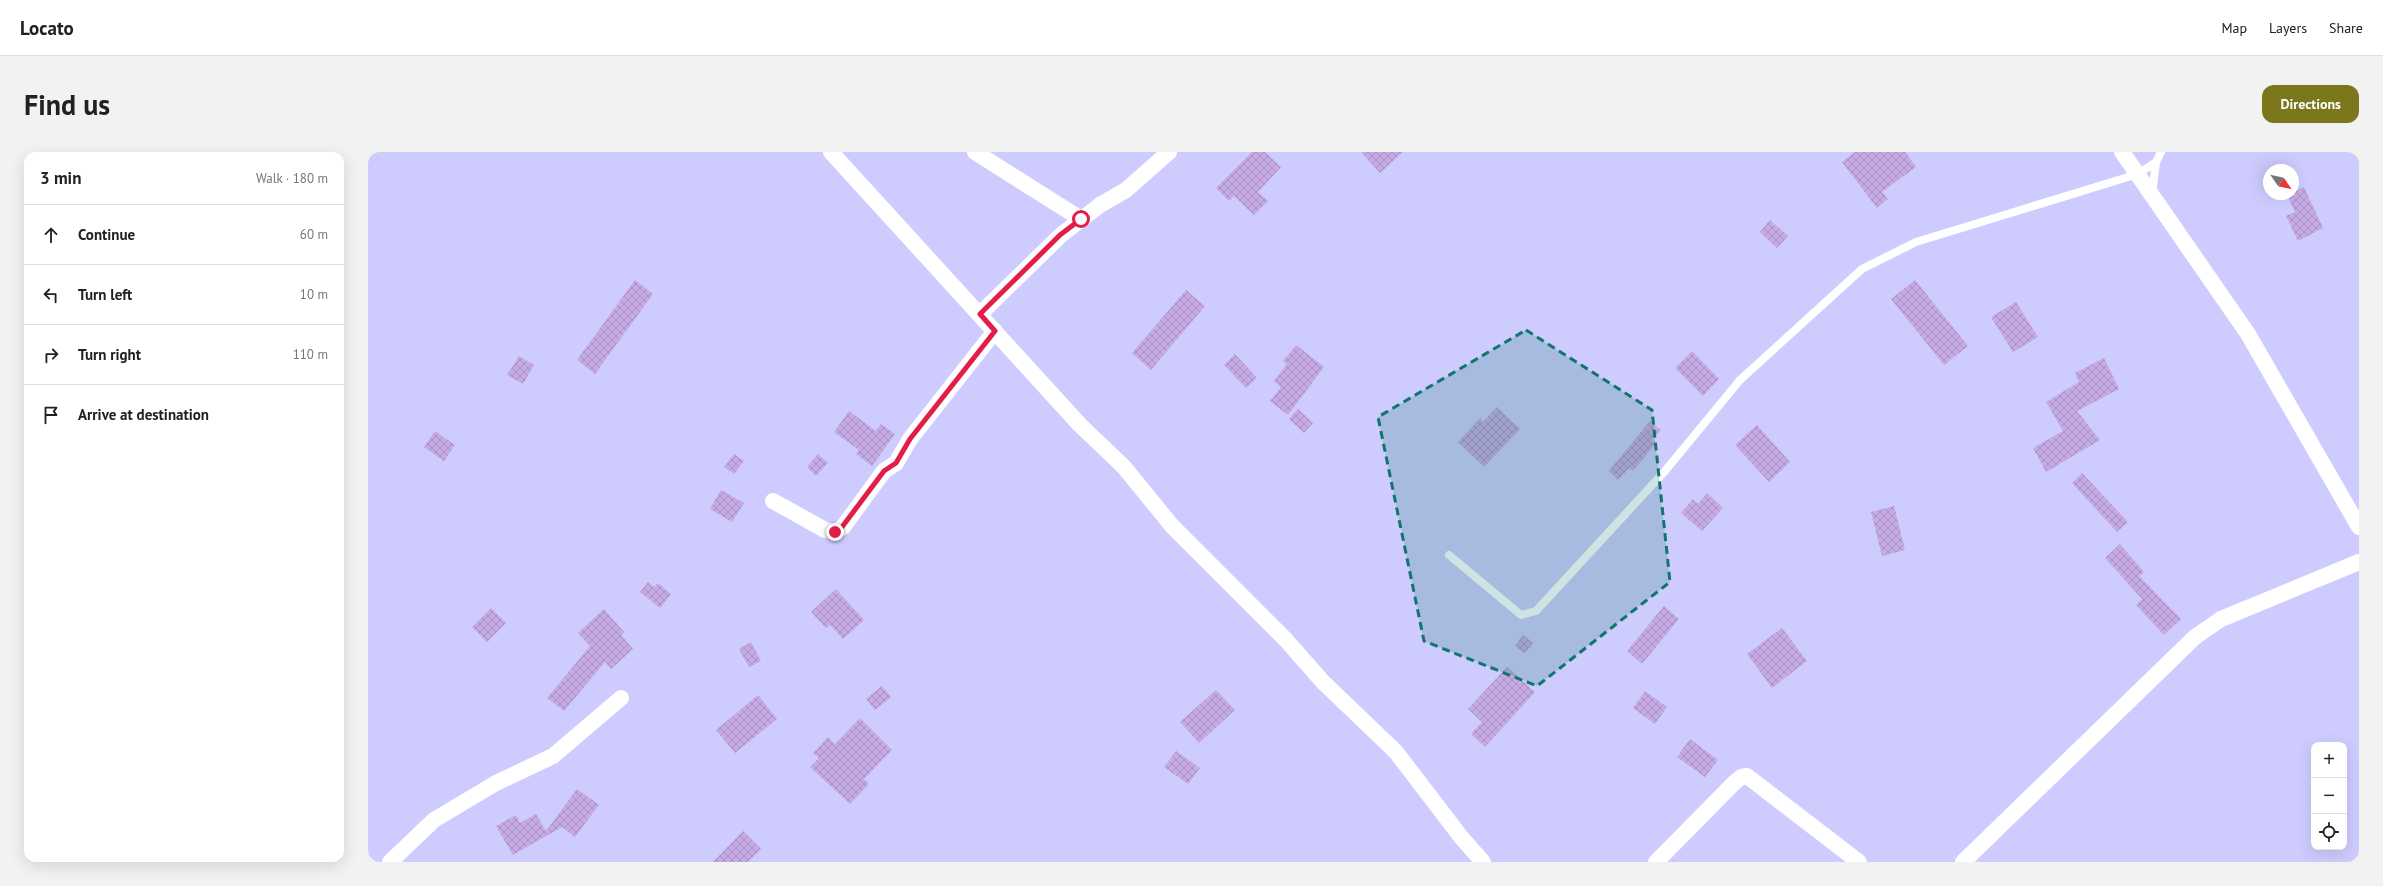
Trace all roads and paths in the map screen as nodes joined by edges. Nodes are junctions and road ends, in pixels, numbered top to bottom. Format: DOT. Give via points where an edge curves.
graph roads {
  1 [pos="831,152"];
  2 [pos="975,152"];
  3 [pos="1169,152"];
  4 [pos="2122,152"];
  5 [pos="2161,152"];
  6 [pos="2156,162"];
  7 [pos="2138,174"];
  8 [pos="2152,194"];
  9 [pos="1081,219"];
  10 [pos="980,314"];
  11 [pos="995,331"];
  12 [pos="773,501"];
  13 [pos="2359,527"];
  14 [pos="1449,555"];
  15 [pos="2359,562"];
  16 [pos="621,698"];
  17 [pos="390,862"];
  18 [pos="1483,862"];
  19 [pos="1656,862"];
  20 [pos="1859,862"];
  21 [pos="1963,862"];
  1 -- 10 [label="street"];
  2 -- 9 [label="street"];
  3 -- 9 [label="street" via="1126,190"];
  4 -- 7 [label="street"];
  5 -- 6 [label="lane"];
  6 -- 7 [label="lane"];
  6 -- 8 [label="lane"];
  7 -- 8 [label="street"];
  7 -- 14 [label="lane" via="1916,242 1862,269 1740,380 1665,471 1536,611 1521,615"];
  8 -- 13 [label="street" via="2248,334"];
  9 -- 10 [label="street" via="1060,235"];
  10 -- 11 [label="street"];
  11 -- 12 [label="street" via="910,439 896,463 884,471 842,527 835,532 824,530"];
  11 -- 18 [label="street" via="1080,425 1124,467 1172,526 1286,640 1323,682 1396,752"];
  15 -- 21 [label="street" via="2221,619 2195,637"];
  16 -- 17 [label="street" via="553,756 496,783 434,820"];
  19 -- 20 [label="street" via="1734,783 1747,776"];
}
